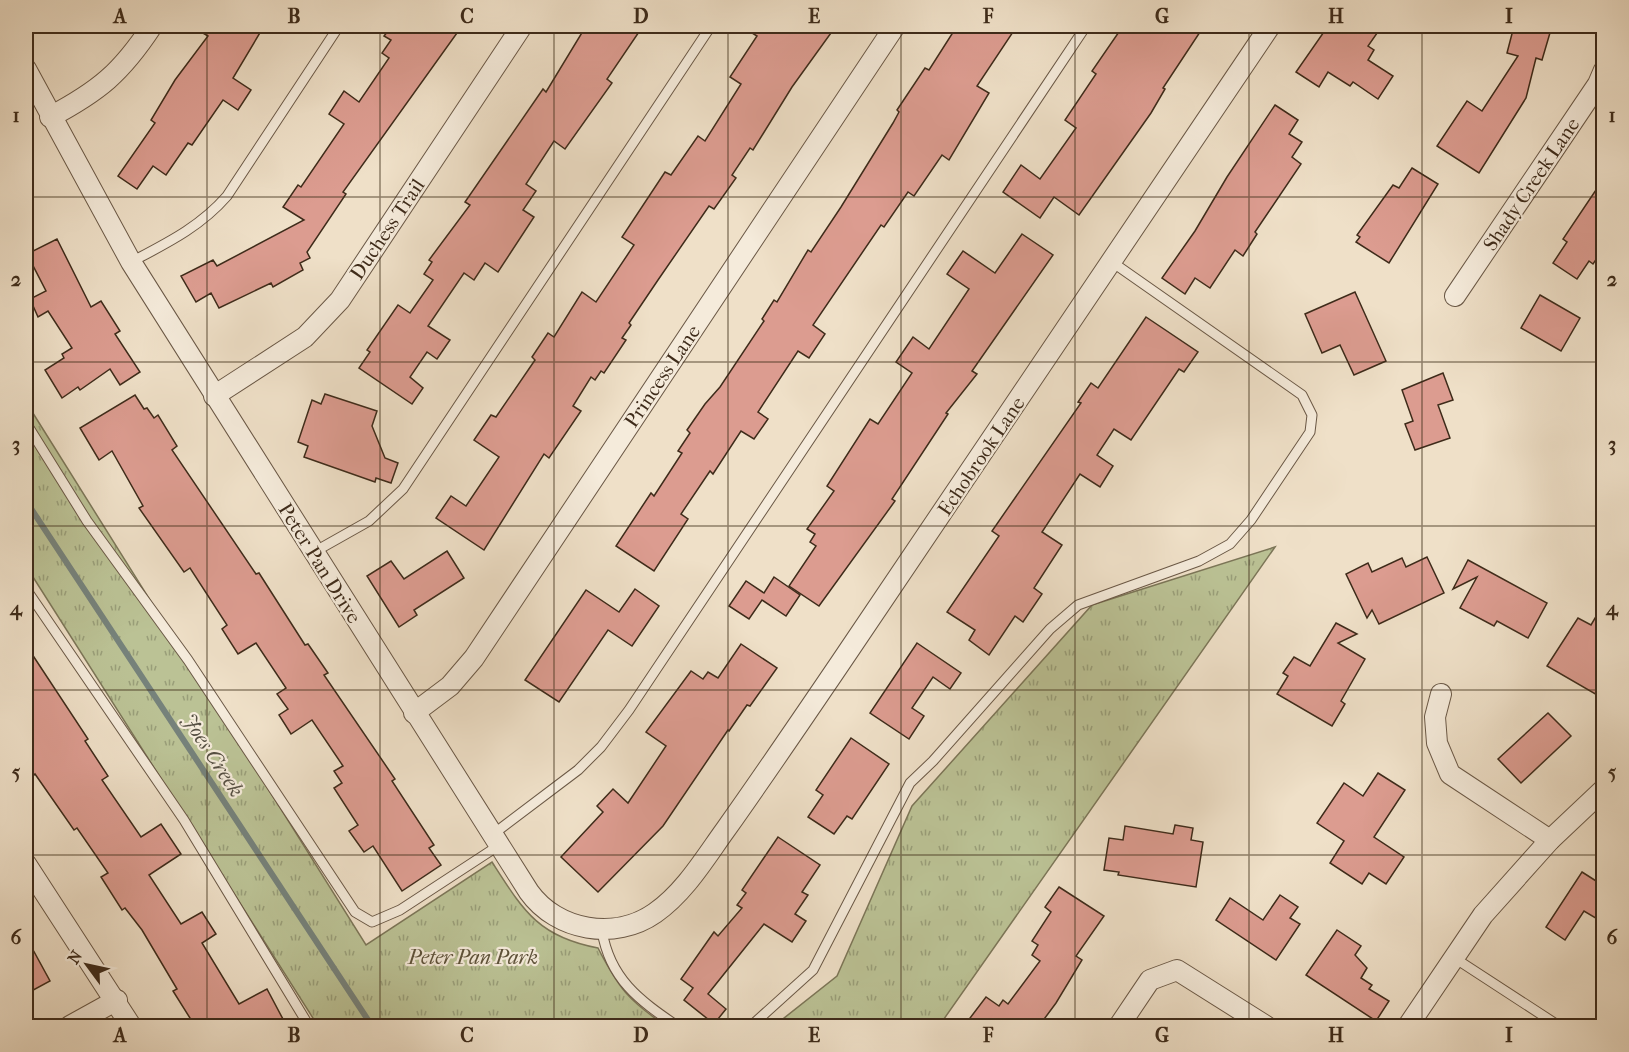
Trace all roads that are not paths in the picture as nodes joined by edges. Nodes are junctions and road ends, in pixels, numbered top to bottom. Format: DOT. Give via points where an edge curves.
graph roads {
  1 [pos="152,26"];
  2 [pos="339,26"];
  3 [pos="522,26"];
  4 [pos="711,26"];
  5 [pos="895,26"];
  6 [pos="1086,26"];
  7 [pos="1270,26"];
  8 [pos="26,69"];
  9 [pos="1604,70"];
  10 [pos="50,117"];
  11 [pos="131,261"];
  12 [pos="1112,262"];
  13 [pos="1455,296"];
  14 [pos="214,396"];
  15 [pos="26,423"];
  16 [pos="314,552"];
  17 [pos="26,589"];
  18 [pos="1441,694"];
  19 [pos="414,712"];
  20 [pos="1600,797"];
  21 [pos="495,840"];
  22 [pos="1550,840"];
  23 [pos="27,869"];
  24 [pos="687,883"];
  25 [pos="602,931"];
  26 [pos="1453,957"];
  27 [pos="117,1000"];
  28 [pos="70,1026"];
  29 [pos="131,1026"];
  30 [pos="309,1026"];
  31 [pos="677,1026"];
  32 [pos="751,1026"];
  33 [pos="1119,1026"];
  34 [pos="1266,1026"];
  35 [pos="1408,1026"];
  36 [pos="1559,1026"];
  1 -- 10 [label="street" via="111,79"];
  2 -- 11 [label="lane" via="210,216"];
  3 -- 14 [label="street, Duchess Trail" via="340,300 305,337"];
  4 -- 16 [label="lane" via="403,489 369,521"];
  5 -- 19 [label="street, Princess Lane" via="474,658 450,686"];
  6 -- 21 [label="lane" via="629,710 578,770"];
  7 -- 12 [label="street, Echobrook Lane"];
  8 -- 10 [label="street, Peter Pan Drive"];
  9 -- 13 [label="street, Shady Creek Lane" via="1599,84"];
  10 -- 11 [label="street, Peter Pan Drive"];
  11 -- 14 [label="street, Peter Pan Drive"];
  12 -- 24 [label="street, Echobrook Lane" via="782,750"];
  12 -- 32 [label="lane" via="1302,395 1312,416 1310,432 1251,520 1230,544 1199,561 1078,605 1050,629 910,783 813,970"];
  14 -- 16 [label="street, Peter Pan Drive"];
  15 -- 21 [label="lane" via="87,521 188,660 355,912 372,922 400,910"];
  16 -- 19 [label="street, Peter Pan Drive"];
  17 -- 30 [label="lane" via="184,820"];
  18 -- 22 [label="street" via="1435,717 1437,743 1450,774"];
  19 -- 21 [label="street, Peter Pan Drive"];
  20 -- 22 [label="street"];
  21 -- 25 [label="street, Peter Pan Drive" via="536,902 565,921"];
  22 -- 26 [label="street" via="1483,915"];
  23 -- 27 [label="street"];
  24 -- 25 [label="street, Peter Pan Drive" via="654,914 627,927"];
  25 -- 31 [label="lane" via="605,952 618,976 642,1001"];
  26 -- 35 [label="street"];
  26 -- 36 [label="lane"];
  27 -- 28 [label="street"];
  27 -- 29 [label="street"];
  33 -- 34 [label="street" via="1150,980 1178,970"];
}
